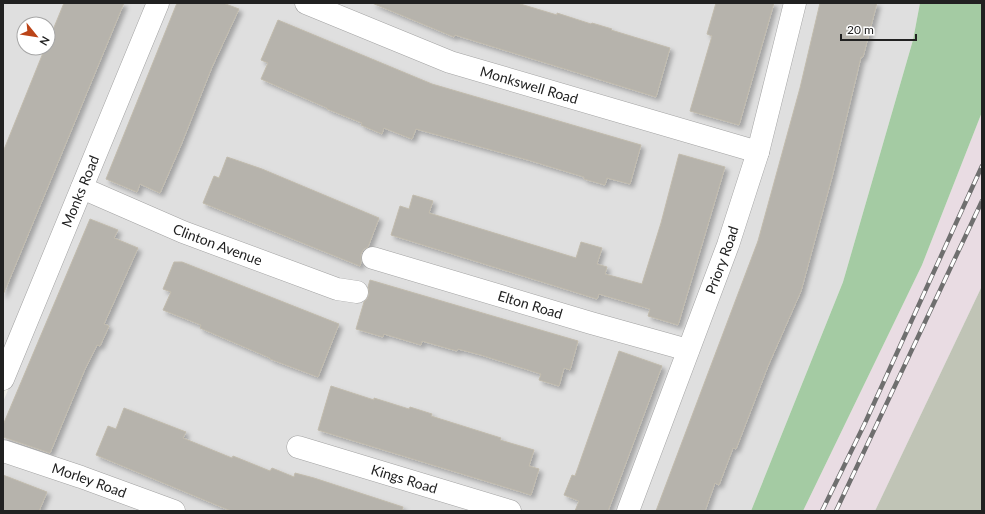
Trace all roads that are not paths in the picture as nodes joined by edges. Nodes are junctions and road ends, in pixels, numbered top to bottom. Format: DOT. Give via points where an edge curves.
graph roads {
  1 [pos="158,3"];
  2 [pos="306,3"];
  3 [pos="795,3"];
  4 [pos="758,152"];
  5 [pos="82,188"];
  6 [pos="373,258"];
  7 [pos="357,292"];
  8 [pos="688,350"];
  9 [pos="3,379"];
  10 [pos="298,447"];
  11 [pos="3,451"];
  12 [pos="174,511"];
  13 [pos="510,511"];
  14 [pos="628,511"];
  1 -- 5 [label="street, Monks Road"];
  2 -- 4 [label="street, Monkswell Road" via="450,62"];
  3 -- 4 [label="street, Priory Road"];
  4 -- 8 [label="street, Priory Road" via="728,246"];
  5 -- 7 [label="street, Clinton Avenue" via="190,234 337,289"];
  5 -- 9 [label="street, Monks Road"];
  6 -- 8 [label="street, Elton Road"];
  8 -- 14 [label="street, Priory Road"];
  10 -- 13 [label="street, Kings Road"];
  11 -- 12 [label="street, Morley Road"];
}
